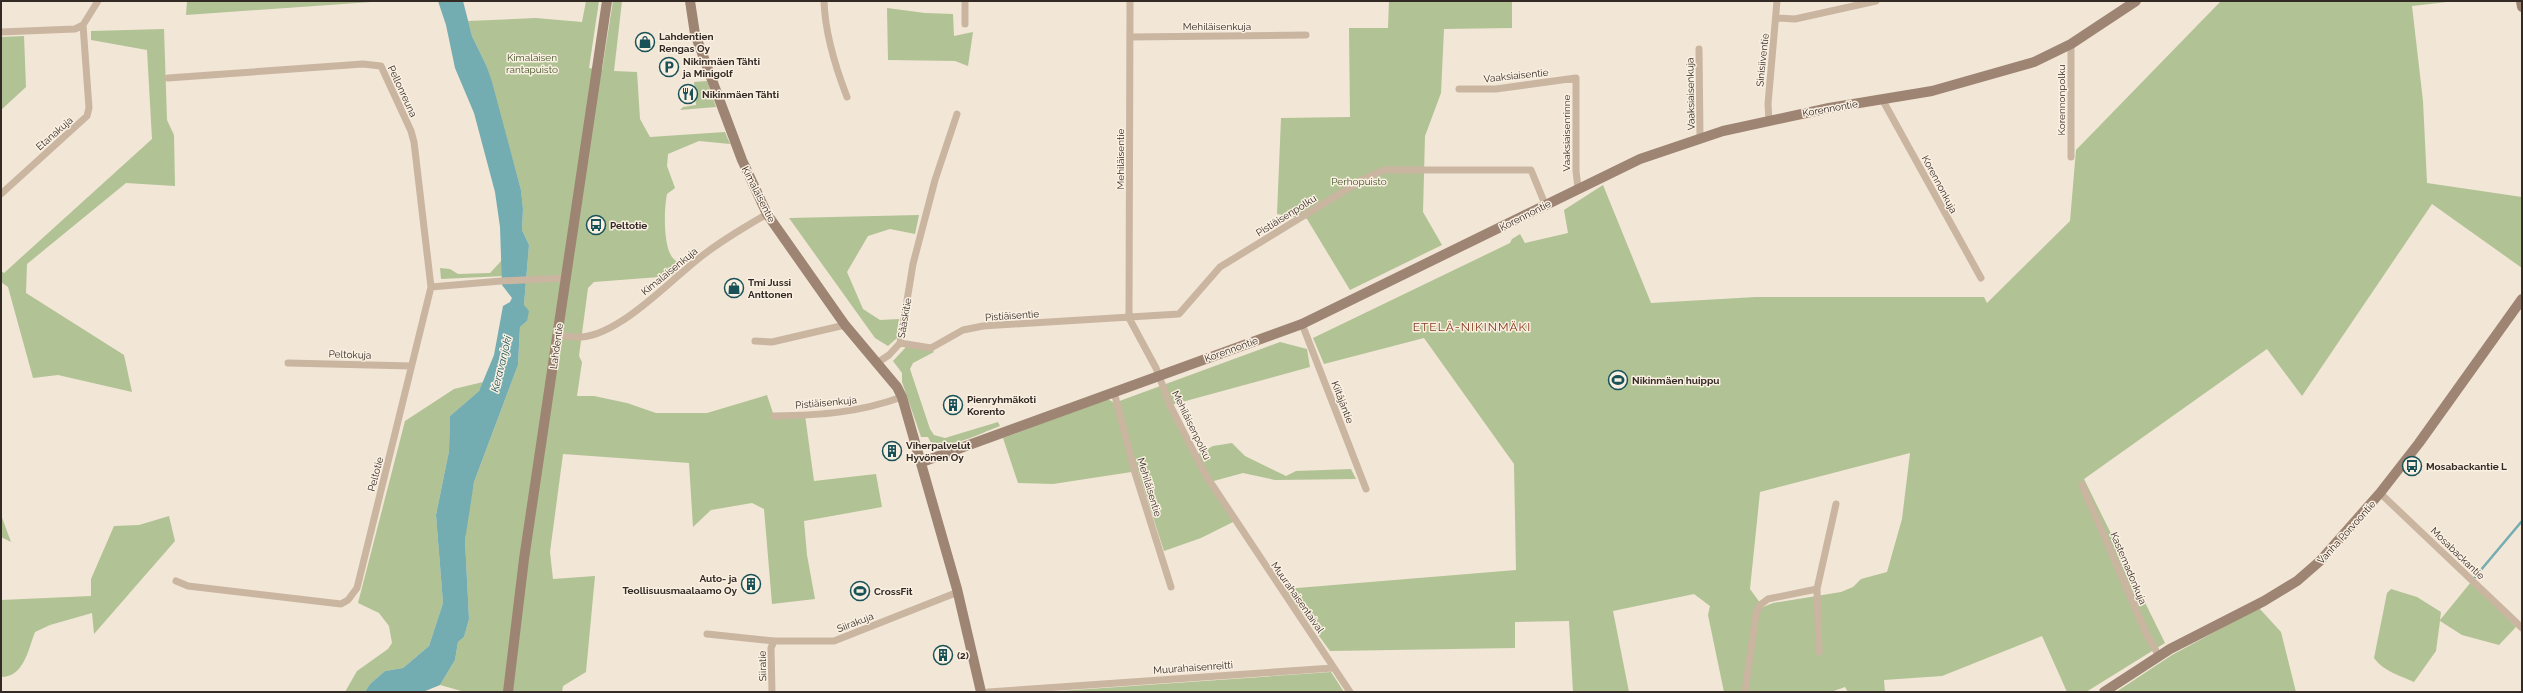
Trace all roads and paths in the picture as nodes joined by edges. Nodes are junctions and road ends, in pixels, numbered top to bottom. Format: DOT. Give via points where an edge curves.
graph roads {
  1 [pos="98,1"];
  2 [pos="607,1"];
  3 [pos="690,1"];
  4 [pos="824,1"];
  5 [pos="965,1"];
  6 [pos="1130,1"];
  7 [pos="1777,1"];
  8 [pos="1876,1"];
  9 [pos="2136,1"];
  10 [pos="2521,1"];
  11 [pos="2522,7"];
  12 [pos="1776,18"];
  13 [pos="965,24"];
  14 [pos="83,25"];
  15 [pos="1,32"];
  16 [pos="1306,36"];
  17 [pos="1130,37"];
  18 [pos="2071,44"];
  19 [pos="1699,49"];
  20 [pos="168,78"];
  21 [pos="1576,78"];
  22 [pos="1459,89"];
  23 [pos="848,97"];
  24 [pos="1882,99"];
  25 [pos="957,114"];
  26 [pos="1769,120"];
  27 [pos="1700,138"];
  28 [pos="2071,157"];
  29 [pos="1578,188"];
  30 [pos="1,194"];
  31 [pos="1545,204"];
  32 [pos="767,214"];
  33 [pos="565,278"];
  34 [pos="1981,278"];
  35 [pos="431,287"];
  36 [pos="2522,299"];
  37 [pos="1129,318"];
  38 [pos="1302,324"];
  39 [pos="845,325"];
  40 [pos="557,335"];
  41 [pos="756,341"];
  42 [pos="900,343"];
  43 [pos="877,363"];
  44 [pos="288,364"];
  45 [pos="411,366"];
  46 [pos="1158,375"];
  47 [pos="1114,392"];
  48 [pos="902,397"];
  49 [pos="774,416"];
  50 [pos="922,462"];
  51 [pos="2082,485"];
  52 [pos="1366,489"];
  53 [pos="2380,493"];
  54 [pos="1836,504"];
  55 [pos="1246,537"];
  56 [pos="176,581"];
  57 [pos="1171,587"];
  58 [pos="1817,589"];
  59 [pos="958,592"];
  60 [pos="2522,628"];
  61 [pos="707,634"];
  62 [pos="774,641"];
  63 [pos="1819,652"];
  64 [pos="2160,656"];
  65 [pos="1333,668"];
  66 [pos="508,692"];
  67 [pos="772,692"];
  68 [pos="981,692"];
  69 [pos="988,692"];
  70 [pos="1350,692"];
  71 [pos="1745,692"];
  72 [pos="2104,692"];
  1 -- 14 [label="street"];
  2 -- 33 [label="street, Lahdentie"];
  3 -- 32 [label="street, Kimalaisentie" via="695,34 710,77 742,160"];
  4 -- 23 [label="street" via="825,23 840,78"];
  5 -- 13 [label="street"];
  6 -- 17 [label="street, Mehiläisentie"];
  7 -- 12 [label="street, Sinisiiventie"];
  8 -- 12 [label="street" via="1795,19"];
  9 -- 18 [label="street, Korennontie"];
  10 -- 11 [label="street"];
  12 -- 26 [label="street, Sinisiiventie" via="1768,104"];
  14 -- 15 [label="street" via="75,29"];
  14 -- 30 [label="street, Etanakuja" via="89,108 87,116"];
  16 -- 17 [label="street, Mehiläisenkuja"];
  17 -- 37 [label="street, Mehiläisentie"];
  18 -- 24 [label="street, Korennontie" via="2034,62 1984,77 1932,91"];
  18 -- 28 [label="street, Korennonpolku"];
  19 -- 27 [label="street, Vaaksiaisenkuja"];
  20 -- 35 [label="street, Pellonreuna" via="363,64 381,66 411,130 414,142"];
  21 -- 22 [label="street, Vaaksiaisentie" via="1496,89"];
  21 -- 29 [label="street, Vaaksiaisenrinne"];
  24 -- 26 [label="street, Korennontie"];
  24 -- 34 [label="street, Korennonkuja"];
  25 -- 42 [label="street, Sääskitie" via="935,180 913,264"];
  26 -- 27 [label="street, Korennontie"];
  27 -- 29 [label="street, Korennontie" via="1622,166"];
  29 -- 31 [label="street, Korennontie"];
  31 -- 37 [label="street, Pistiäisenpolku" via="1531,170 1384,170 1362,180 1220,267 1179,314"];
  31 -- 38 [label="street, Korennontie"];
  32 -- 39 [label="street, Kimalaisentie"];
  32 -- 40 [label="street, Kimalaisenkuja" via="698,259 667,287 621,321 582,337"];
  33 -- 35 [label="street"];
  33 -- 40 [label="street, Lahdentie"];
  35 -- 45 [label="street, Peltotie"];
  36 -- 53 [label="street, Vanha Porvoontie"];
  37 -- 42 [label="street, Pistiäisentie" via="984,326 963,330 931,348"];
  37 -- 46 [label="street, Mehiläisenpolku"];
  38 -- 46 [label="street, Korennontie"];
  38 -- 52 [label="street, Kiitäjäntie"];
  39 -- 41 [label="street" via="772,342"];
  39 -- 43 [label="street, Kimalaisentie"];
  40 -- 66 [label="street, Lahdentie" via="517,605"];
  42 -- 43 [label="street, Sääskitie"];
  43 -- 48 [label="street"];
  44 -- 45 [label="street, Peltokuja"];
  45 -- 56 [label="street, Peltotie" via="357,588 348,600 341,604 188,586"];
  46 -- 47 [label="street, Korennontie"];
  46 -- 55 [label="street, Mehiläisenpolku" via="1170,405 1205,474"];
  47 -- 50 [label="street, Korennontie"];
  47 -- 57 [label="street, Mehiläisentie" via="1135,473"];
  48 -- 49 [label="street, Pistiäisenkuja" via="872,408 845,413"];
  48 -- 50 [label="street"];
  50 -- 59 [label="street"];
  51 -- 64 [label="street, Kastemadonkuja" via="2147,635"];
  53 -- 60 [label="street, Mosabackantie"];
  53 -- 64 [label="street, Vanha Porvoontie" via="2320,561 2297,581"];
  54 -- 58 [label="street"];
  55 -- 65 [label="street, Muurahaisentaival"];
  58 -- 63 [label="street"];
  58 -- 71 [label="street" via="1768,599 1760,605"];
  59 -- 62 [label="street, Siirakuja" via="834,641"];
  59 -- 68 [label="street"];
  61 -- 62 [label="street, Siirakuja"];
  62 -- 67 [label="street, Siiratie" via="771,648"];
  64 -- 72 [label="street, Vanha Porvoontie"];
  65 -- 69 [label="street, Muurahaisenreitti"];
  65 -- 70 [label="street"];
}
